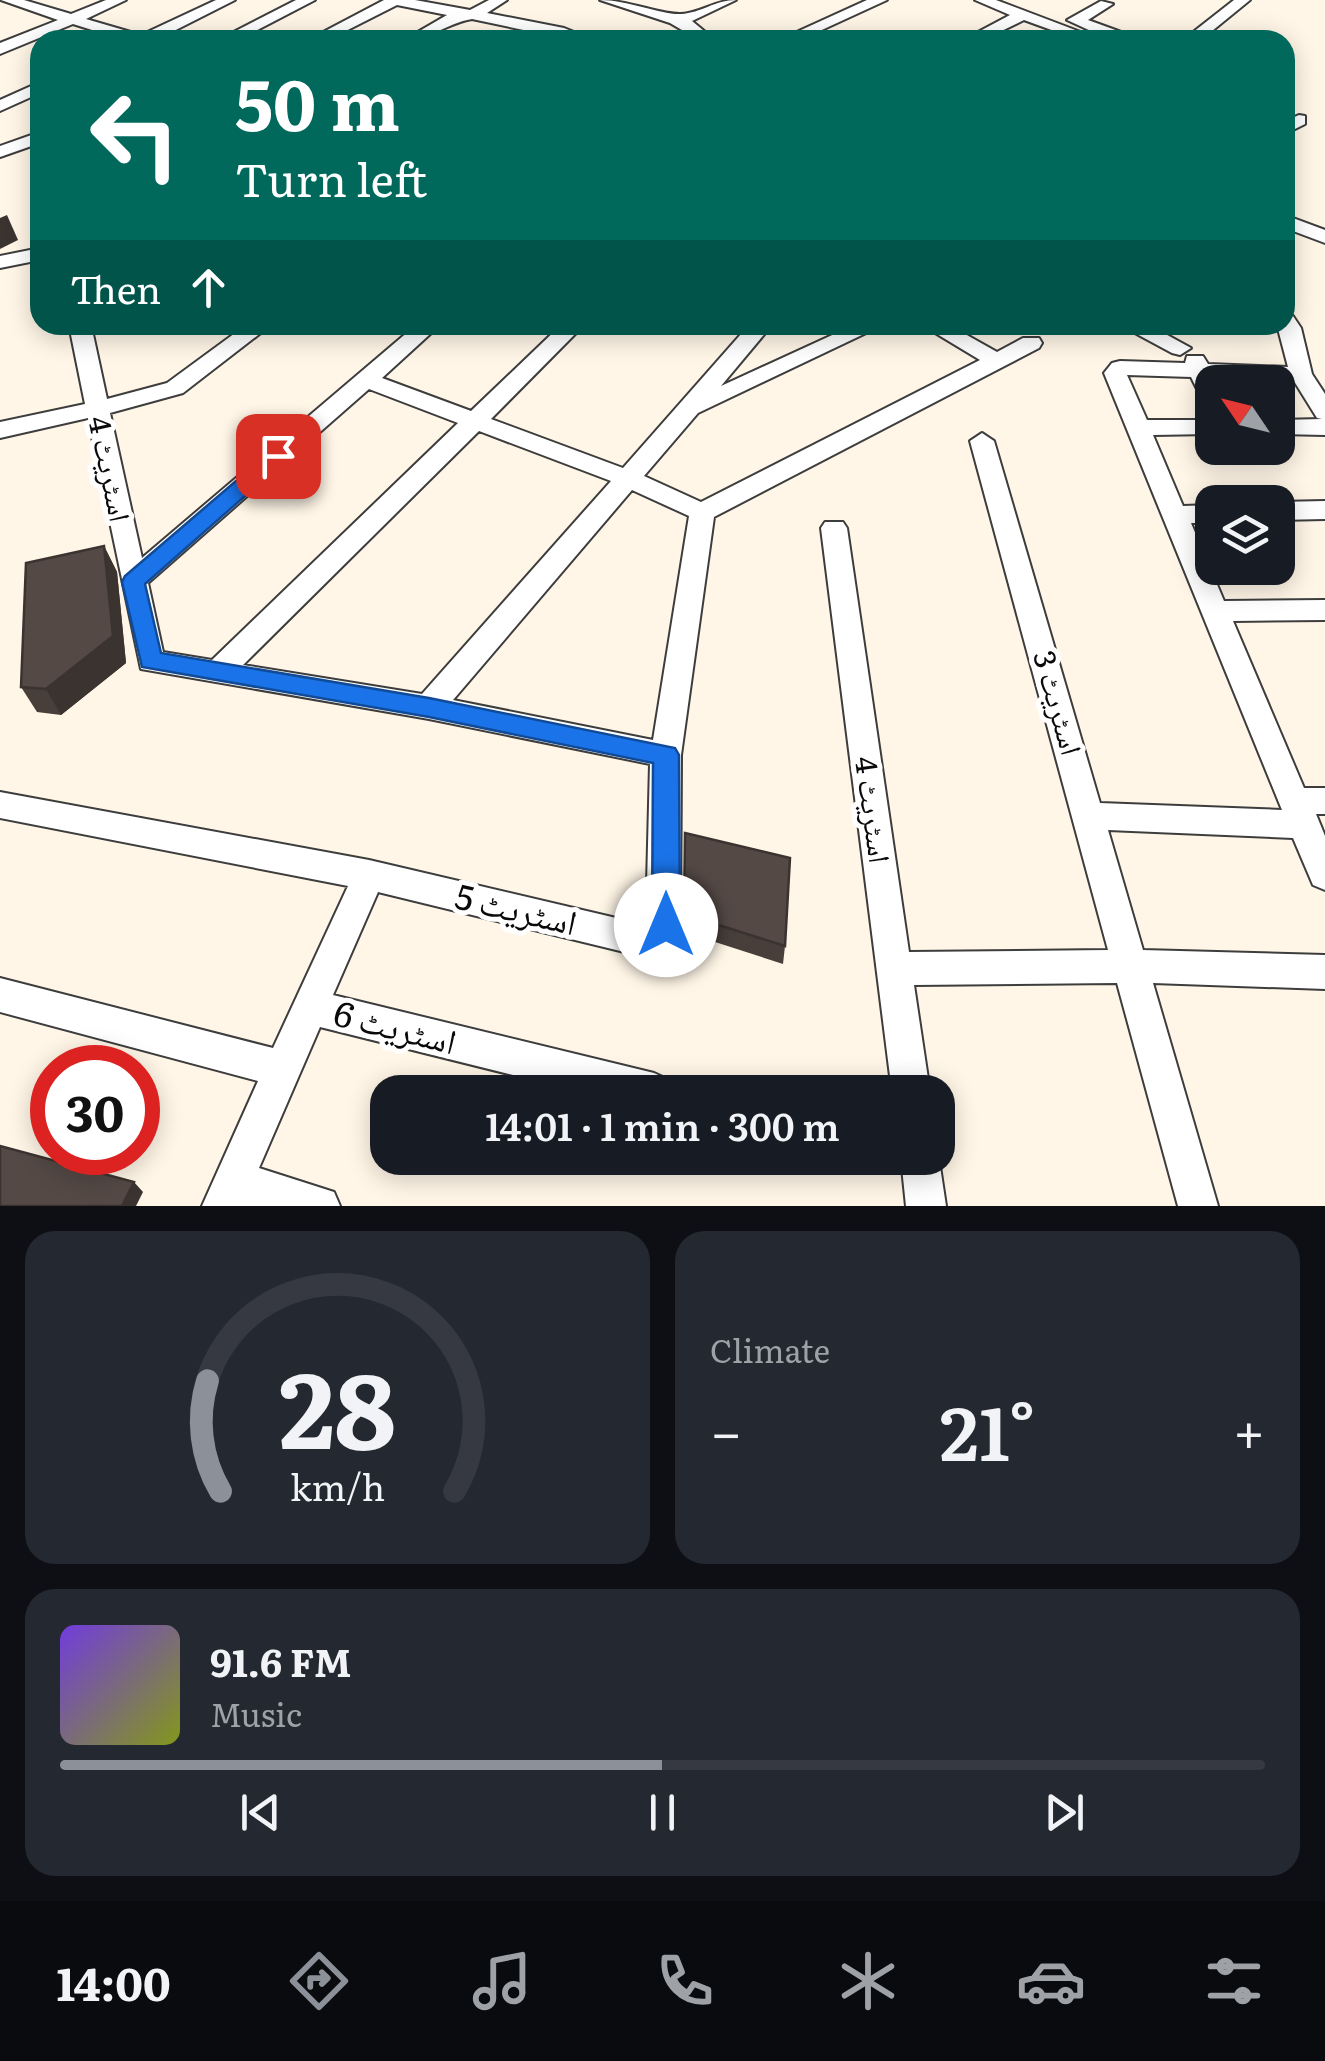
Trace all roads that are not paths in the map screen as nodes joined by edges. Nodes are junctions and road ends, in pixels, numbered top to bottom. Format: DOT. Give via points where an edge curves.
graph roads {
  1 [pos="118,0"];
  2 [pos="228,0"];
  3 [pos="308,0"];
  4 [pos="392,0"];
  5 [pos="500,0"];
  6 [pos="728,0"];
  7 [pos="880,0"];
  8 [pos="982,0"];
  9 [pos="1243,0"];
  10 [pos="609,1"];
  11 [pos="9,2"];
  12 [pos="1106,4"];
  13 [pos="1047,10"];
  14 [pos="594,11"];
  15 [pos="1024,14"];
  16 [pos="472,15"];
  17 [pos="71,20"];
  18 [pos="676,20"];
  19 [pos="1077,20"];
  20 [pos="576,21"];
  21 [pos="535,27"];
  22 [pos="47,30"];
  23 [pos="106,30"];
  24 [pos="164,30"];
  25 [pos="246,30"];
  26 [pos="335,30"];
  27 [pos="430,30"];
  28 [pos="530,30"];
  29 [pos="553,30"];
  30 [pos="561,30"];
  31 [pos="698,30"];
  32 [pos="810,30"];
  33 [pos="991,30"];
  34 [pos="1068,30"];
  35 [pos="1106,30"];
  36 [pos="1204,30"];
  37 [pos="30,37"];
  38 [pos="0,49"];
  39 [pos="30,92"];
  40 [pos="0,106"];
  41 [pos="30,141"];
  42 [pos="5,150"];
  43 [pos="30,160"];
  44 [pos="1295,225"];
  45 [pos="1325,237"];
  46 [pos="30,256"];
  47 [pos="0,262"];
  48 [pos="82,335"];
  49 [pos="246,335"];
  50 [pos="418,335"];
  51 [pos="563,335"];
  52 [pos="753,335"];
  53 [pos="850,335"];
  54 [pos="951,335"];
  55 [pos="1148,335"];
  56 [pos="1289,335"];
  57 [pos="1031,343"];
  58 [pos="995,360"];
  59 [pos="1192,360"];
  60 [pos="1195,366"];
  61 [pos="1301,374"];
  62 [pos="366,380"];
  63 [pos="1322,401"];
  64 [pos="96,408"];
  65 [pos="686,411"];
  66 [pos="472,422"];
  67 [pos="1195,427"];
  68 [pos="1295,427"];
  69 [pos="1325,427"];
  70 [pos="1138,428"];
  71 [pos="0,430"];
  72 [pos="982,441"];
  73 [pos="627,478"];
  74 [pos="1325,510"];
  75 [pos="1295,511"];
  76 [pos="702,512"];
  77 [pos="1195,514"];
  78 [pos="1174,515"];
  79 [pos="834,528"];
  80 [pos="133,582"];
  81 [pos="1325,610"];
  82 [pos="1214,611"];
  83 [pos="220,670"];
  84 [pos="429,707"];
  85 [pos="666,755"];
  86 [pos="0,804"];
  87 [pos="1308,809"];
  88 [pos="1089,816"];
  89 [pos="1323,867"];
  90 [pos="369,875"];
  91 [pos="1131,966"];
  92 [pos="894,969"];
  93 [pos="1325,972"];
  94 [pos="0,996"];
  95 [pos="310,1007"];
  96 [pos="283,1069"];
  97 [pos="585,1075"];
  98 [pos="909,1075"];
  99 [pos="922,1175"];
  100 [pos="228,1194"];
  101 [pos="320,1206"];
  102 [pos="926,1206"];
  103 [pos="1198,1206"];
  1 -- 17 [label="street"];
  2 -- 24 [label="street"];
  3 -- 25 [label="street"];
  4 -- 16 [label="street"];
  4 -- 26 [label="street"];
  5 -- 16 [label="street"];
  6 -- 18 [label="street"];
  7 -- 32 [label="street"];
  8 -- 15 [label="street"];
  9 -- 36 [label="street"];
  10 -- 14 [label="street"];
  10 -- 18 [label="street"];
  11 -- 17 [label="street"];
  12 -- 19 [label="street"];
  13 -- 19 [label="street"];
  15 -- 33 [label="street"];
  15 -- 34 [label="street"];
  16 -- 21 [label="street"];
  16 -- 27 [label="street"];
  17 -- 22 [label="street"];
  17 -- 23 [label="street"];
  18 -- 31 [label="street"];
  19 -- 35 [label="street"];
  20 -- 30 [label="street"];
  21 -- 28 [label="street"];
  21 -- 29 [label="street"];
  37 -- 38 [label="street"];
  39 -- 40 [label="street"];
  41 -- 42 [label="street"];
  42 -- 43 [label="street"];
  44 -- 45 [label="street"];
  46 -- 47 [label="street"];
  48 -- 64 [label="street, اسٹریٹ 4"];
  49 -- 64 [label="street" via="174,388"];
  50 -- 62 [label="street"];
  51 -- 66 [label="street"];
  52 -- 65 [label="street"];
  53 -- 65 [label="street"];
  54 -- 58 [label="street"];
  55 -- 59 [label="street"];
  56 -- 61 [label="street"];
  57 -- 58 [label="street"];
  58 -- 76 [label="street"];
  59 -- 60 [label="street"];
  59 -- 61 [label="street"];
  59 -- 70 [label="street" via="1115,373"];
  61 -- 63 [label="street"];
  62 -- 66 [label="street"];
  62 -- 80 [label="street"];
  64 -- 71 [label="street"];
  64 -- 80 [label="street, اسٹریٹ 4"];
  65 -- 73 [label="street"];
  66 -- 73 [label="street"];
  66 -- 83 [label="street"];
  67 -- 70 [label="street"];
  68 -- 69 [label="street"];
  70 -- 78 [label="street"];
  72 -- 88 [label="street, اسٹریٹ 3"];
  73 -- 76 [label="street"];
  73 -- 84 [label="street"];
  74 -- 75 [label="street"];
  76 -- 85 [label="street"];
  77 -- 78 [label="street"];
  78 -- 82 [label="street"];
  79 -- 92 [label="street, اسٹریٹ 4"];
  80 -- 83 [label="street, اسٹریٹ 4" via="150,661"];
  81 -- 82 [label="street"];
  82 -- 87 [label="street"];
  83 -- 84 [label="street"];
  84 -- 85 [label="street"];
  85 -- 90 [label="street, اسٹریٹ 5" via="663,940"];
  86 -- 90 [label="street"];
  87 -- 88 [label="street"];
  87 -- 89 [label="street"];
  88 -- 91 [label="street, اسٹریٹ 3"];
  90 -- 95 [label="street"];
  91 -- 92 [label="street"];
  91 -- 93 [label="street"];
  91 -- 103 [label="street, اسٹریٹ 3"];
  92 -- 98 [label="street, اسٹریٹ 4"];
  94 -- 96 [label="street"];
  95 -- 96 [label="street"];
  95 -- 97 [label="street, اسٹریٹ 6"];
  96 -- 100 [label="street"];
  99 -- 102 [label="street"];
  100 -- 101 [label="street"];
}
